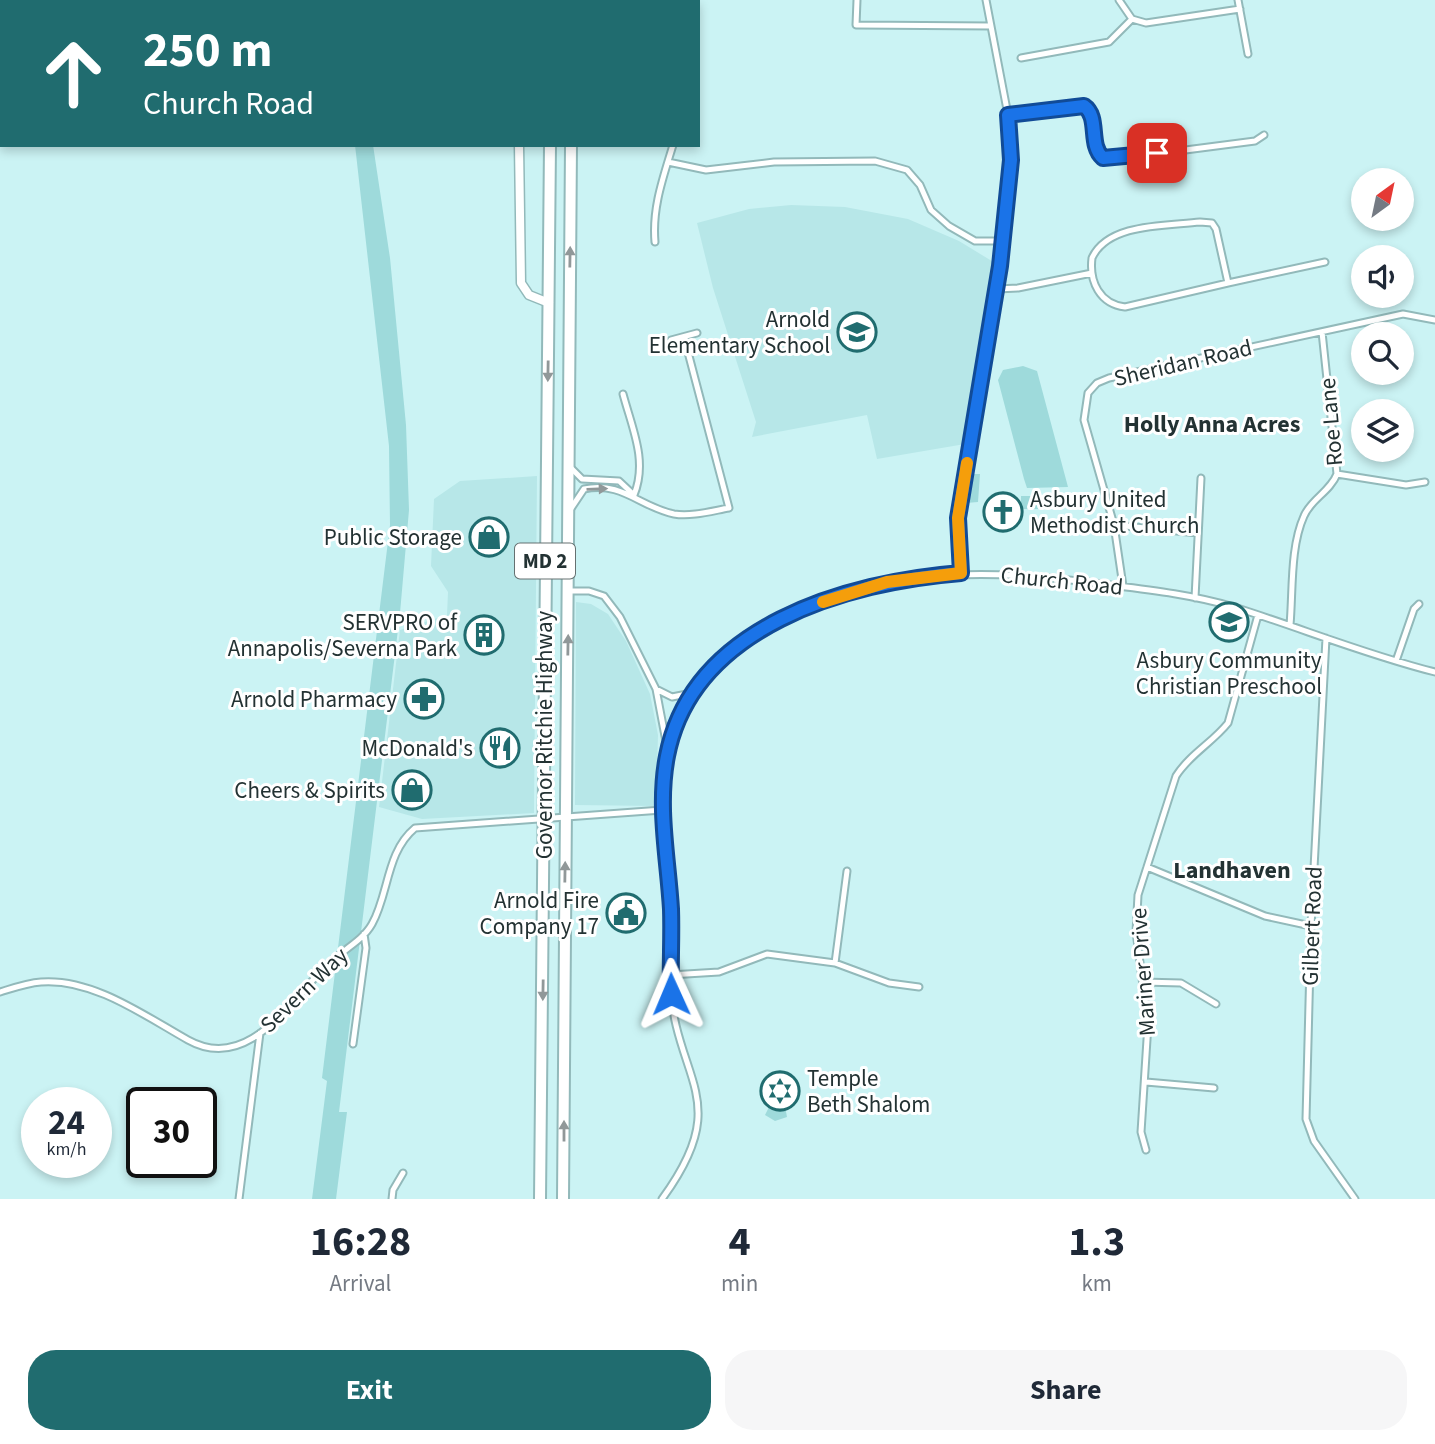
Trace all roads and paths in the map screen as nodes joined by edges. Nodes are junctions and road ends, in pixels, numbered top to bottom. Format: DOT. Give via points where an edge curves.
graph roads {
  1 [pos="857,0"];
  2 [pos="986,0"];
  3 [pos="1119,0"];
  4 [pos="1238,0"];
  5 [pos="1240,9"];
  6 [pos="1132,19"];
  7 [pos="991,26"];
  8 [pos="1248,54"];
  9 [pos="1021,58"];
  10 [pos="1008,115"];
  11 [pos="1264,135"];
  12 [pos="519,147"];
  13 [pos="550,147"];
  14 [pos="571,147"];
  15 [pos="672,147"];
  16 [pos="668,162"];
  17 [pos="1002,241"];
  18 [pos="654,242"];
  19 [pos="1325,262"];
  20 [pos="1092,273"];
  21 [pos="1228,283"];
  22 [pos="997,289"];
  23 [pos="549,303"];
  24 [pos="1435,320"];
  25 [pos="569,325"];
  26 [pos="1322,332"];
  27 [pos="697,333"];
  28 [pos="684,337"];
  29 [pos="671,340"];
  30 [pos="623,394"];
  31 [pos="570,467"];
  32 [pos="1337,474"];
  33 [pos="1201,478"];
  34 [pos="1425,482"];
  35 [pos="634,495"];
  36 [pos="570,510"];
  37 [pos="1114,525"];
  38 [pos="1198,533"];
  39 [pos="961,573"];
  40 [pos="1123,586"];
  41 [pos="569,591"];
  42 [pos="1195,598"];
  43 [pos="1419,604"];
  44 [pos="1258,615"];
  45 [pos="1290,625"];
  46 [pos="1326,638"];
  47 [pos="1396,661"];
  48 [pos="1435,672"];
  49 [pos="656,690"];
  50 [pos="692,693"];
  51 [pos="668,751"];
  52 [pos="662,810"];
  53 [pos="566,817"];
  54 [pos="543,819"];
  55 [pos="1147,867"];
  56 [pos="847,871"];
  57 [pos="1311,926"];
  58 [pos="364,934"];
  59 [pos="835,963"];
  60 [pos="670,975"];
  61 [pos="1143,982"];
  62 [pos="919,987"];
  63 [pos="0,992"];
  64 [pos="1216,1004"];
  65 [pos="260,1033"];
  66 [pos="354,1044"];
  67 [pos="1146,1082"];
  68 [pos="1214,1088"];
  69 [pos="1146,1150"];
  70 [pos="403,1173"];
  71 [pos="239,1199"];
  72 [pos="392,1199"];
  73 [pos="540,1199"];
  74 [pos="563,1199"];
  75 [pos="662,1199"];
  76 [pos="1355,1199"];
  1 -- 7 [label="street" via="856,25"];
  2 -- 7 [label="street"];
  3 -- 6 [label="street"];
  4 -- 5 [label="street"];
  5 -- 6 [label="street" via="1146,23"];
  5 -- 8 [label="street"];
  6 -- 9 [label="street" via="1109,42"];
  7 -- 10 [label="street"];
  10 -- 11 [label="street" via="1084,106 1091,112 1097,152 1108,160 1255,141"];
  10 -- 17 [label="street" via="1011,160"];
  12 -- 23 [label="street" via="521,283 529,295"];
  13 -- 23 [label="highway, Governor Ritchie Highway / MD 2"];
  25 -- 14 [label="highway, Governor Ritchie Highway / MD 2, one-way"];
  15 -- 16 [label="street"];
  16 -- 17 [label="street" via="706,170 774,162 875,161 907,170 931,210 949,226 975,241"];
  16 -- 18 [label="street" via="653,221"];
  17 -- 22 [label="street"];
  19 -- 21 [label="street"];
  20 -- 21 [label="street" via="1108,303 1125,307"];
  20 -- 21 [label="street" via="1095,251 1110,236 1206,222 1216,229"];
  20 -- 22 [label="street"];
  22 -- 39 [label="street" via="958,518"];
  23 -- 25 [label="highway" via="563,309"];
  23 -- 54 [label="highway, Governor Ritchie Highway / MD 2, one-way"];
  24 -- 26 [label="street, Sheridan Road" via="1403,314"];
  25 -- 31 [label="highway, Governor Ritchie Highway / MD 2"];
  26 -- 32 [label="street, Roe Lane"];
  26 -- 37 [label="street, Sheridan Road" via="1097,383 1088,393 1084,420"];
  27 -- 28 [label="street"];
  28 -- 29 [label="street"];
  28 -- 35 [label="street" via="729,508 676,514"];
  30 -- 35 [label="street" via="641,461"];
  31 -- 35 [label="street" via="582,479 619,481"];
  31 -- 36 [label="highway, Governor Ritchie Highway / MD 2"];
  32 -- 34 [label="street" via="1406,485"];
  32 -- 45 [label="street, Roe Lane" via="1329,490 1304,516 1297,539"];
  33 -- 38 [label="street"];
  36 -- 35 [label="street, one-way" via="584,489 614,489"];
  36 -- 41 [label="highway, Governor Ritchie Highway / MD 2"];
  37 -- 38 [label="street"];
  37 -- 40 [label="street, Sheridan Road"];
  38 -- 42 [label="street"];
  39 -- 40 [label="street, Church Road" via="1047,576"];
  39 -- 50 [label="street, Church Road" via="859,589 761,629 710,669"];
  40 -- 42 [label="street, Church Road"];
  41 -- 49 [label="street" via="589,591 610,602"];
  53 -- 41 [label="highway, Governor Ritchie Highway / MD 2, one-way"];
  42 -- 44 [label="street, Church Road"];
  43 -- 47 [label="street"];
  44 -- 45 [label="street, Church Road"];
  44 -- 55 [label="street, Mariner Drive" via="1228,723 1185,761 1176,776"];
  45 -- 46 [label="street, Church Road"];
  46 -- 47 [label="street, Church Road"];
  46 -- 57 [label="street, Gilbert Road"];
  47 -- 48 [label="street, Church Road"];
  49 -- 50 [label="street" via="671,697"];
  49 -- 51 [label="street"];
  50 -- 51 [label="street, Church Road"];
  51 -- 52 [label="street"];
  52 -- 53 [label="street"];
  52 -- 60 [label="street" via="671,910"];
  53 -- 54 [label="street"];
  74 -- 53 [label="highway, Governor Ritchie Highway / MD 2, one-way"];
  54 -- 58 [label="street, Severn Way" via="419,827 410,832"];
  54 -- 73 [label="highway, Governor Ritchie Highway / MD 2, one-way"];
  55 -- 57 [label="street" via="1265,916"];
  55 -- 61 [label="street, Mariner Drive" via="1138,895 1136,932"];
  56 -- 59 [label="street"];
  57 -- 76 [label="street, Gilbert Road" via="1306,1119 1314,1141"];
  58 -- 65 [label="street, Severn Way" via="330,961"];
  58 -- 66 [label="street"];
  59 -- 60 [label="street" via="767,954 719,972"];
  59 -- 62 [label="street" via="889,983"];
  60 -- 75 [label="street" via="699,1121 688,1157"];
  61 -- 64 [label="street" via="1181,984"];
  61 -- 67 [label="street, Mariner Drive" via="1148,1024"];
  63 -- 65 [label="street, Severn Way" via="40,982 74,985 212,1050 234,1047"];
  65 -- 71 [label="street"];
  67 -- 68 [label="street"];
  67 -- 69 [label="street, Mariner Drive" via="1141,1132"];
  70 -- 72 [label="street"];
}
